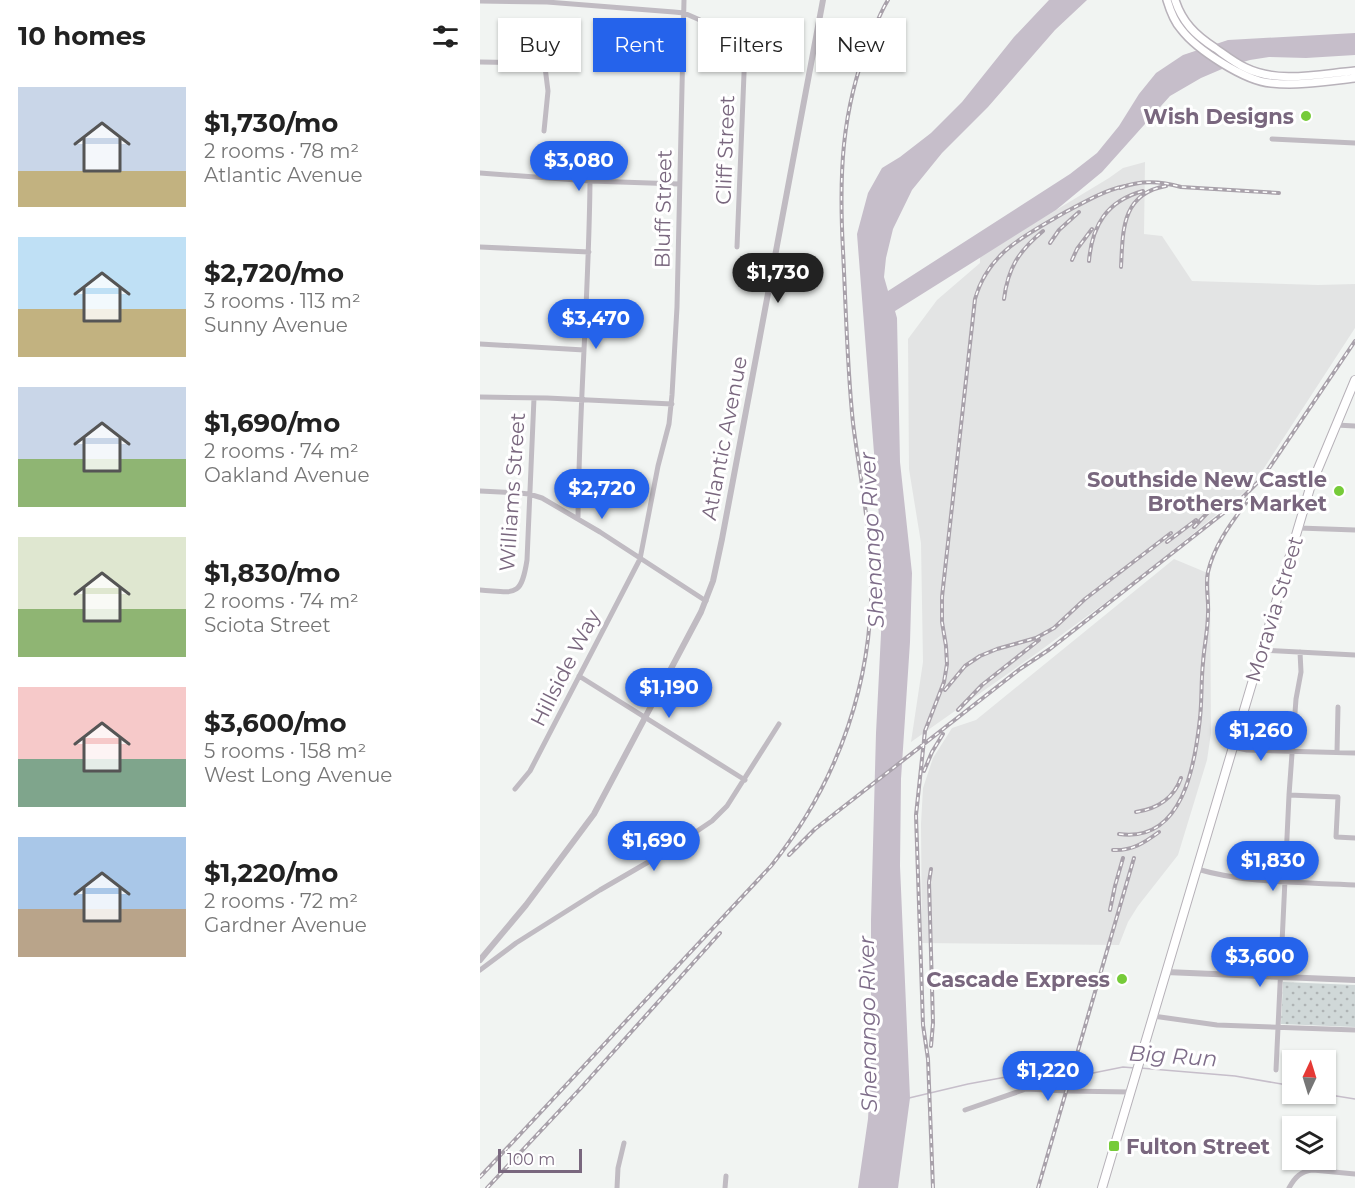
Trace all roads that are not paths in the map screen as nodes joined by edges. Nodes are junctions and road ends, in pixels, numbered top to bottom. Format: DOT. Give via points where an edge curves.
graph roads {
  1 [pos="684,0"];
  2 [pos="823,0"];
  3 [pos="1167,0"];
  4 [pos="1175,0"];
  5 [pos="480,1"];
  6 [pos="684,13"];
  7 [pos="480,62"];
  8 [pos="1355,70"];
  9 [pos="1355,78"];
  10 [pos="544,132"];
  11 [pos="1272,140"];
  12 [pos="1355,143"];
  13 [pos="480,173"];
  14 [pos="590,181"];
  15 [pos="679,184"];
  16 [pos="480,247"];
  17 [pos="737,247"];
  18 [pos="589,252"];
  19 [pos="480,344"];
  20 [pos="584,350"];
  21 [pos="1355,380"];
  22 [pos="480,397"];
  23 [pos="534,398"];
  24 [pos="582,400"];
  25 [pos="672,404"];
  26 [pos="1336,425"];
  27 [pos="1355,426"];
  28 [pos="480,491"];
  29 [pos="529,494"];
  30 [pos="578,519"];
  31 [pos="1299,528"];
  32 [pos="1355,530"];
  33 [pos="640,559"];
  34 [pos="480,590"];
  35 [pos="706,601"];
  36 [pos="1262,650"];
  37 [pos="1300,652"];
  38 [pos="1355,656"];
  39 [pos="579,676"];
  40 [pos="1338,707"];
  41 [pos="645,718"];
  42 [pos="779,724"];
  43 [pos="1233,747"];
  44 [pos="1291,751"];
  45 [pos="1336,752"];
  46 [pos="1355,753"];
  47 [pos="745,780"];
  48 [pos="515,789"];
  49 [pos="1289,795"];
  50 [pos="1355,838"];
  51 [pos="1197,868"];
  52 [pos="1285,881"];
  53 [pos="1355,885"];
  54 [pos="480,960"];
  55 [pos="480,970"];
  56 [pos="1166,972"];
  57 [pos="1280,977"];
  58 [pos="1355,980"];
  59 [pos="1153,1016"];
  60 [pos="1278,1028"];
  61 [pos="1355,1030"];
  62 [pos="1276,1070"];
  63 [pos="1131,1092"];
  64 [pos="965,1110"];
  65 [pos="624,1143"];
  66 [pos="1355,1174"];
  67 [pos="726,1176"];
  68 [pos="1105,1178"];
  69 [pos="617,1188"];
  70 [pos="725,1188"];
  71 [pos="1102,1188"];
  72 [pos="1108,1188"];
  73 [pos="1289,1188"];
  1 -- 6 [label="street, Bluff Street"];
  2 -- 35 [label="street, Atlantic Avenue" via="722,539"];
  3 -- 9 [label="main road" via="1187,36 1251,79 1297,84"];
  4 -- 8 [label="main road" via="1187,26 1198,36 1238,64 1261,74 1281,77"];
  5 -- 6 [label="street"];
  6 -- 15 [label="street, Bluff Street"];
  6 -- 17 [label="street, Cliff Street" via="735,32 743,40"];
  7 -- 10 [label="street" via="540,63 546,67"];
  11 -- 12 [label="street"];
  13 -- 14 [label="street"];
  14 -- 15 [label="street"];
  14 -- 18 [label="street"];
  15 -- 25 [label="street, Bluff Street"];
  16 -- 18 [label="street"];
  18 -- 20 [label="street"];
  19 -- 20 [label="street"];
  20 -- 24 [label="street"];
  21 -- 26 [label="main road, Moravia Street"];
  22 -- 23 [label="street"];
  23 -- 24 [label="street"];
  23 -- 29 [label="street, Williams Street"];
  24 -- 25 [label="street"];
  24 -- 30 [label="street"];
  25 -- 33 [label="street, Bluff Street"];
  26 -- 27 [label="street"];
  26 -- 31 [label="main road, Moravia Street" via="1315,474"];
  28 -- 29 [label="street"];
  29 -- 30 [label="street"];
  29 -- 34 [label="street, Williams Street" via="527,560 519,588"];
  30 -- 33 [label="street"];
  31 -- 32 [label="street"];
  31 -- 36 [label="main road, Moravia Street"];
  33 -- 35 [label="street"];
  33 -- 39 [label="street, Hillside Way"];
  35 -- 41 [label="street, Atlantic Avenue"];
  36 -- 37 [label="street"];
  36 -- 43 [label="main road, Moravia Street"];
  37 -- 38 [label="street"];
  37 -- 44 [label="street"];
  39 -- 41 [label="street"];
  39 -- 48 [label="street, Hillside Way" via="530,771"];
  40 -- 45 [label="street"];
  41 -- 47 [label="street"];
  41 -- 54 [label="street, Atlantic Avenue" via="594,814"];
  42 -- 47 [label="street"];
  43 -- 44 [label="street"];
  43 -- 51 [label="main road, Moravia Street"];
  44 -- 45 [label="street"];
  44 -- 49 [label="street"];
  45 -- 46 [label="street"];
  47 -- 55 [label="street" via="712,821 516,942"];
  49 -- 50 [label="street" via="1338,797 1336,837"];
  49 -- 52 [label="street"];
  51 -- 52 [label="street" via="1241,878"];
  51 -- 56 [label="main road, Moravia Street"];
  52 -- 53 [label="street"];
  52 -- 57 [label="street"];
  56 -- 57 [label="street"];
  56 -- 59 [label="main road, Moravia Street"];
  57 -- 58 [label="street"];
  57 -- 60 [label="street"];
  59 -- 60 [label="street"];
  59 -- 63 [label="main road, Moravia Street"];
  60 -- 61 [label="street"];
  60 -- 62 [label="street"];
  63 -- 64 [label="street" via="1026,1089"];
  63 -- 68 [label="main road, Moravia Street"];
  65 -- 69 [label="street"];
  66 -- 73 [label="street" via="1307,1170"];
  67 -- 70 [label="street"];
  68 -- 71 [label="main road, Moravia Street"];
  68 -- 72 [label="street"];
}
